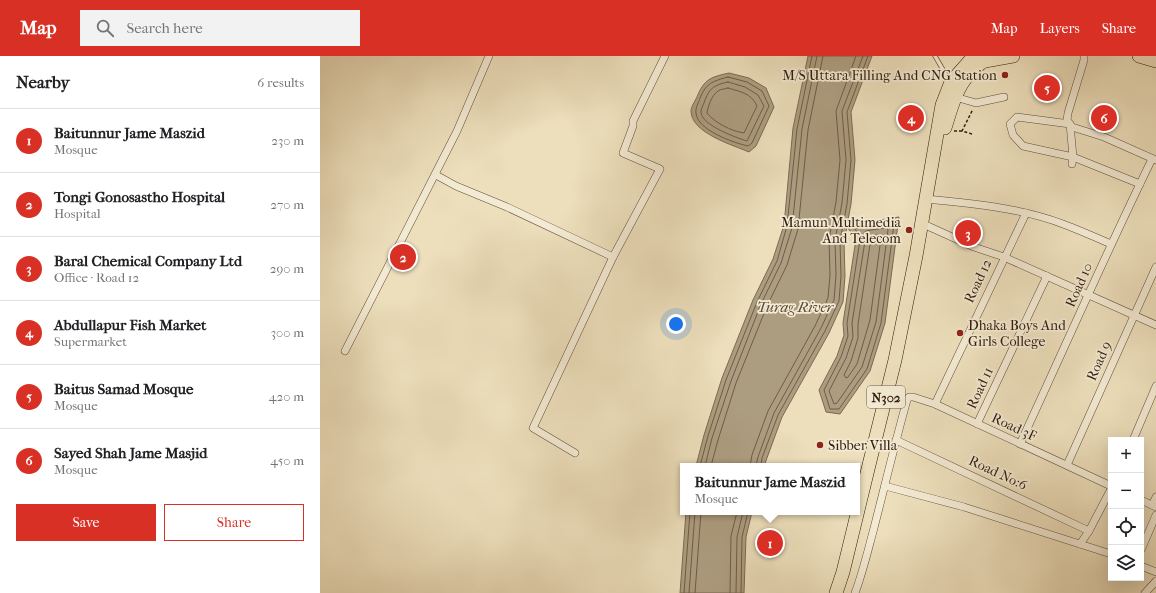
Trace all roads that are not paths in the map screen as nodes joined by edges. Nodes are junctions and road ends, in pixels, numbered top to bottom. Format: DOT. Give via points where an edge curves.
graph roads {
  1 [pos="489,56"];
  2 [pos="665,56"];
  3 [pos="935,56"];
  4 [pos="1012,56"];
  5 [pos="1084,56"];
  6 [pos="1139,56"];
  7 [pos="978,58"];
  8 [pos="1156,61"];
  9 [pos="951,82"];
  10 [pos="955,97"];
  11 [pos="1004,97"];
  12 [pos="1070,124"];
  13 [pos="1154,160"];
  14 [pos="1073,161"];
  15 [pos="436,175"];
  16 [pos="1140,184"];
  17 [pos="925,199"];
  18 [pos="1026,213"];
  19 [pos="921,223"];
  20 [pos="1111,244"];
  21 [pos="613,257"];
  22 [pos="1004,257"];
  23 [pos="1156,267"];
  24 [pos="1047,276"];
  25 [pos="1089,295"];
  26 [pos="1134,315"];
  27 [pos="1156,325"];
  28 [pos="345,351"];
  29 [pos="1156,386"];
  30 [pos="935,404"];
  31 [pos="977,424"];
  32 [pos="1134,437"];
  33 [pos="896,440"];
  34 [pos="1020,444"];
  35 [pos="575,454"];
  36 [pos="1067,465"];
  37 [pos="1108,485"];
  38 [pos="885,486"];
  39 [pos="1108,495"];
  40 [pos="1156,497"];
  41 [pos="860,499"];
  42 [pos="1144,501"];
  43 [pos="1154,506"];
  44 [pos="856,515"];
  45 [pos="1156,515"];
  46 [pos="1089,531"];
  47 [pos="1080,544"];
  48 [pos="1143,545"];
  49 [pos="1108,553"];
  50 [pos="1144,567"];
  51 [pos="1156,572"];
  52 [pos="1156,581"];
  53 [pos="836,593"];
  54 [pos="855,593"];
  55 [pos="1145,593"];
  1 -- 15 [label="street"];
  2 -- 21 [label="street" via="633,121 623,152 660,169"];
  3 -- 9 [label="lane"];
  4 -- 7 [label="highway"];
  5 -- 12 [label="street" via="1068,113 1067,120"];
  6 -- 8 [label="highway"];
  7 -- 9 [label="highway, N302"];
  7 -- 10 [label="highway, N302"];
  9 -- 17 [label="highway, N302" via="942,105"];
  10 -- 11 [label="street" via="976,103"];
  10 -- 17 [label="highway, N302"];
  12 -- 13 [label="street"];
  12 -- 14 [label="street"];
  12 -- 14 [label="street" via="1017,117 1010,124 1013,136 1022,146"];
  13 -- 16 [label="street, Road 10"];
  14 -- 16 [label="street"];
  15 -- 21 [label="street"];
  15 -- 28 [label="street"];
  16 -- 20 [label="street, Road 10"];
  17 -- 18 [label="street"];
  17 -- 19 [label="highway, N302"];
  18 -- 20 [label="street" via="1063,224"];
  18 -- 22 [label="street, Road 12"];
  19 -- 22 [label="street" via="974,247"];
  19 -- 41 [label="highway, N302" via="895,360"];
  20 -- 25 [label="street, Road 10"];
  21 -- 35 [label="street" via="533,428"];
  22 -- 24 [label="street"];
  22 -- 30 [label="street, Road 12"];
  23 -- 26 [label="street, Road 9"];
  24 -- 25 [label="street"];
  24 -- 31 [label="street, Road 11"];
  25 -- 26 [label="street"];
  25 -- 34 [label="street, Road 10"];
  26 -- 27 [label="street"];
  26 -- 36 [label="street, Road 9"];
  29 -- 32 [label="street"];
  30 -- 31 [label="street, Road 3F"];
  30 -- 33 [label="street, Road 3F" via="909,397"];
  31 -- 34 [label="street, Road 3F"];
  33 -- 38 [label="street"];
  33 -- 46 [label="street, Road No:6"];
  34 -- 36 [label="street, Road 3F"];
  36 -- 37 [label="street, Road 3F"];
  38 -- 47 [label="street" via="964,506"];
  38 -- 54 [label="street"];
  39 -- 46 [label="street"];
  40 -- 43 [label="street"];
  42 -- 43 [label="street"];
  44 -- 53 [label="highway, N302"];
  45 -- 48 [label="street"];
  46 -- 47 [label="street"];
  47 -- 49 [label="street"];
  50 -- 51 [label="street"];
  52 -- 55 [label="street"];
}
